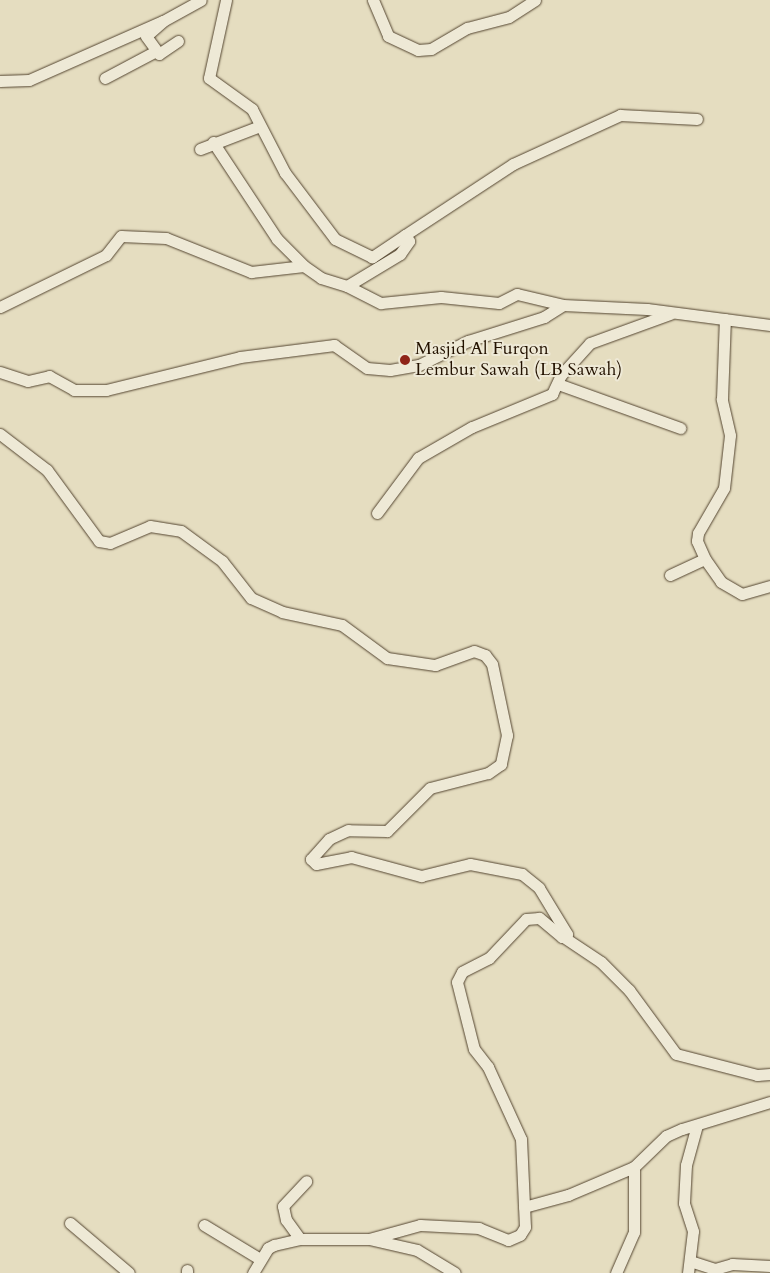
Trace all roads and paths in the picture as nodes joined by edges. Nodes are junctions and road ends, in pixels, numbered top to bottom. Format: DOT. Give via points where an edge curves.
graph roads {
  1 [pos="201,0"];
  2 [pos="226,0"];
  3 [pos="373,0"];
  4 [pos="535,0"];
  5 [pos="163,21"];
  6 [pos="178,41"];
  7 [pos="156,50"];
  8 [pos="105,78"];
  9 [pos="0,81"];
  10 [pos="697,120"];
  11 [pos="260,126"];
  12 [pos="213,142"];
  13 [pos="200,149"];
  14 [pos="405,235"];
  15 [pos="304,266"];
  16 [pos="347,286"];
  17 [pos="563,306"];
  18 [pos="0,307"];
  19 [pos="672,313"];
  20 [pos="725,319"];
  21 [pos="770,325"];
  22 [pos="0,372"];
  23 [pos="558,384"];
  24 [pos="680,428"];
  25 [pos="0,434"];
  26 [pos="377,513"];
  27 [pos="705,559"];
  28 [pos="670,576"];
  29 [pos="770,586"];
  30 [pos="565,938"];
  31 [pos="770,1074"];
  32 [pos="770,1102"];
  33 [pos="697,1125"];
  34 [pos="634,1167"];
  35 [pos="306,1181"];
  36 [pos="524,1208"];
  37 [pos="70,1223"];
  38 [pos="204,1225"];
  39 [pos="369,1239"];
  40 [pos="300,1240"];
  41 [pos="260,1258"];
  42 [pos="770,1266"];
  43 [pos="689,1267"];
  44 [pos="129,1273"];
  45 [pos="253,1273"];
  46 [pos="455,1273"];
  47 [pos="616,1273"];
  1 -- 5 [label="street"];
  2 -- 11 [label="street" via="209,78 252,109"];
  3 -- 4 [label="street" via="388,36 418,50 431,49 467,28 508,16"];
  5 -- 7 [label="street" via="146,36"];
  5 -- 9 [label="street" via="30,80"];
  6 -- 7 [label="street" via="159,54"];
  7 -- 8 [label="street"];
  10 -- 14 [label="street" via="632,112 620,115 513,164"];
  11 -- 12 [label="street"];
  11 -- 14 [label="street" via="285,173 335,239 372,257"];
  12 -- 13 [label="street"];
  12 -- 15 [label="street" via="277,238"];
  14 -- 16 [label="street" via="409,241 400,254"];
  15 -- 16 [label="street" via="321,278"];
  15 -- 18 [label="street" via="251,272 166,238 121,236 106,255"];
  16 -- 17 [label="street" via="381,303 441,297 499,303 517,294"];
  17 -- 19 [label="street"];
  17 -- 22 [label="street" via="544,317 468,341 419,365 390,370 367,368 350,360 334,345 240,357 106,390 74,390 49,376 28,380"];
  19 -- 20 [label="street"];
  19 -- 23 [label="street" via="580,349"];
  20 -- 21 [label="street"];
  20 -- 27 [label="street" via="722,399 730,436 729,466 724,488 698,533 697,541"];
  23 -- 24 [label="street"];
  23 -- 26 [label="street" via="552,394 539,402 472,427 418,458"];
  25 -- 30 [label="street" via="47,470 99,541 110,543 150,526 181,531 222,561 251,598 282,612 342,625 387,658 432,665 468,651 486,655 492,664 507,735 501,764 488,774 430,788 387,831 348,830 329,839 311,859 316,864 351,856 421,876 470,864 522,874 540,888 567,934"];
  27 -- 28 [label="street"];
  27 -- 29 [label="street" via="721,582 742,594"];
  30 -- 31 [label="street" via="601,962 629,990 676,1054 757,1075"];
  30 -- 36 [label="street" via="539,918 526,919 489,958 465,970 458,979 460,1003 474,1049 488,1067 521,1139"];
  32 -- 33 [label="street"];
  33 -- 34 [label="street" via="666,1136"];
  33 -- 43 [label="street" via="686,1165 684,1203 693,1231"];
  34 -- 36 [label="street" via="568,1195"];
  34 -- 47 [label="street" via="634,1232"];
  35 -- 40 [label="street" via="283,1206 286,1220"];
  36 -- 39 [label="street" via="524,1232 508,1240 480,1228 420,1225"];
  37 -- 44 [label="street"];
  38 -- 41 [label="street"];
  39 -- 40 [label="street"];
  39 -- 46 [label="street" via="417,1250"];
  40 -- 41 [label="street" via="270,1246"];
  41 -- 45 [label="street"];
  42 -- 43 [label="street"];
}
